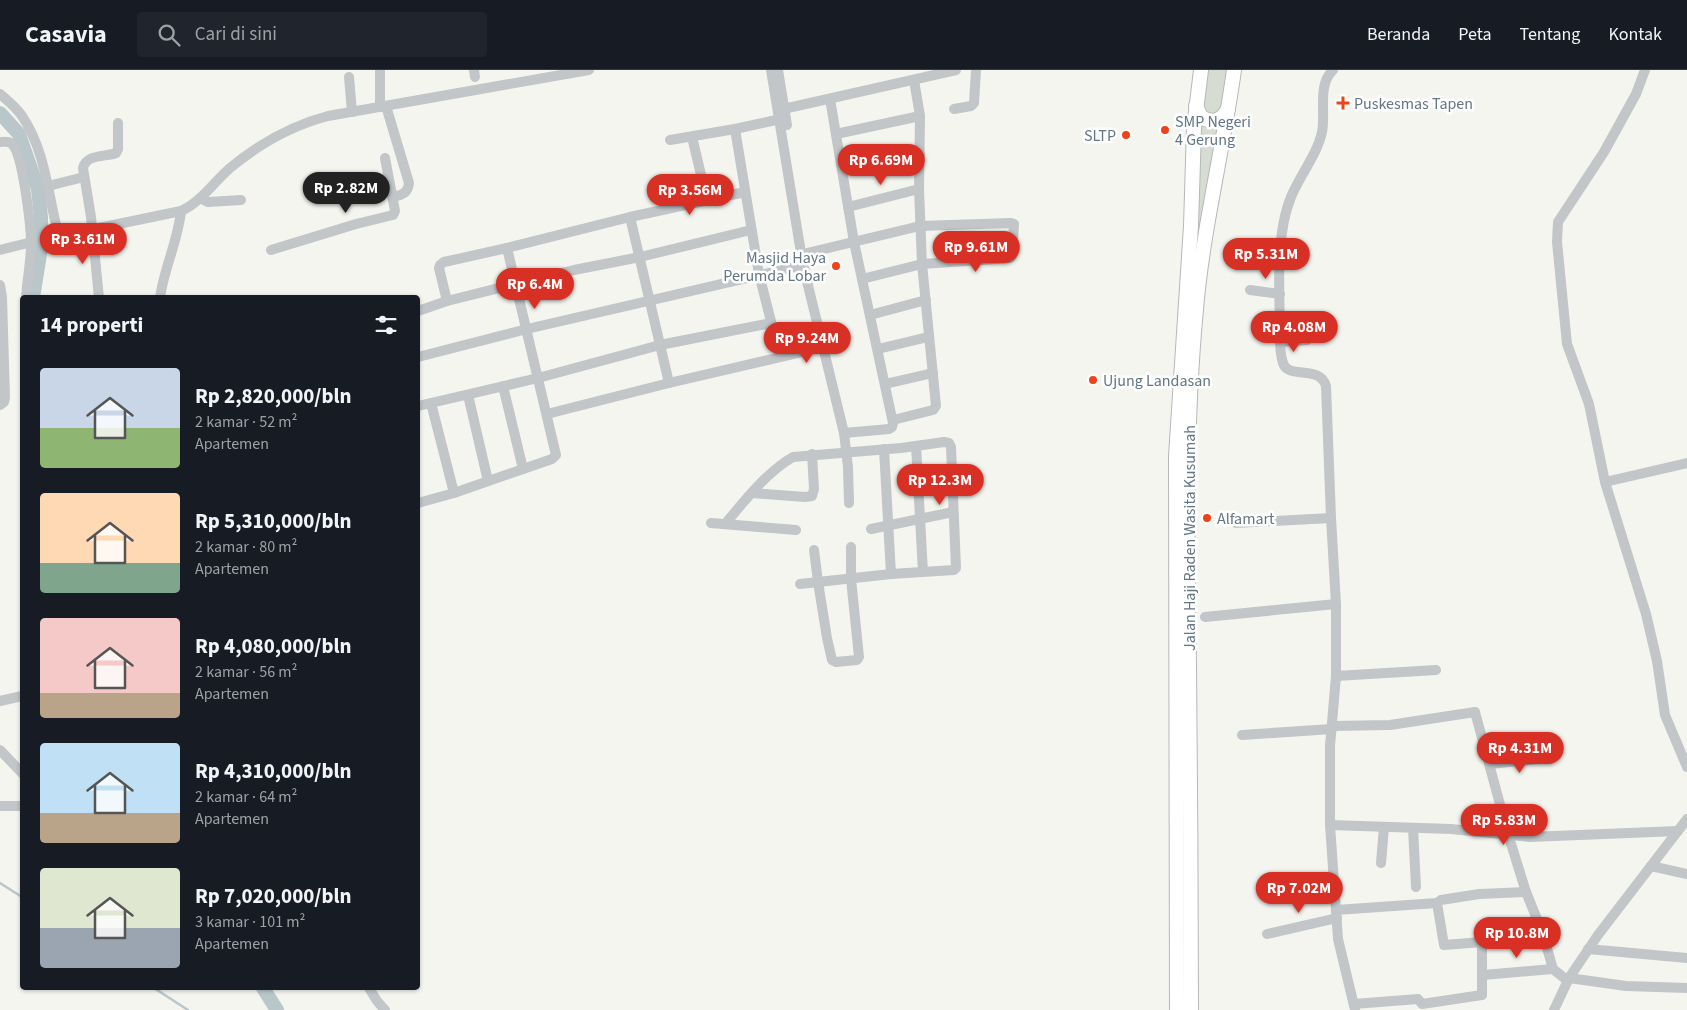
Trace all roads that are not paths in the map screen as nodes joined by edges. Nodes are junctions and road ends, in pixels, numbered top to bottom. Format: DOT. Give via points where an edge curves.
graph roads {
  1 [pos="380,70"];
  2 [pos="589,70"];
  3 [pos="771,70"];
  4 [pos="778,70"];
  5 [pos="956,70"];
  6 [pos="976,70"];
  7 [pos="1201,70"];
  8 [pos="1234,70"];
  9 [pos="1333,70"];
  10 [pos="1645,70"];
  11 [pos="917,76"];
  12 [pos="349,77"];
  13 [pos="0,94"];
  14 [pos="830,99"];
  15 [pos="383,106"];
  16 [pos="1196,106"];
  17 [pos="1229,106"];
  18 [pos="954,109"];
  19 [pos="352,112"];
  20 [pos="781,114"];
  21 [pos="920,116"];
  22 [pos="118,124"];
  23 [pos="735,129"];
  24 [pos="836,134"];
  25 [pos="692,137"];
  26 [pos="670,140"];
  27 [pos="0,142"];
  28 [pos="920,154"];
  29 [pos="385,158"];
  30 [pos="842,169"];
  31 [pos="84,177"];
  32 [pos="48,186"];
  33 [pos="919,190"];
  34 [pos="745,192"];
  35 [pos="393,197"];
  36 [pos="200,198"];
  37 [pos="241,200"];
  38 [pos="707,200"];
  39 [pos="848,207"];
  40 [pos="180,211"];
  41 [pos="630,218"];
  42 [pos="920,226"];
  43 [pos="96,229"];
  44 [pos="751,230"];
  45 [pos="56,237"];
  46 [pos="34,241"];
  47 [pos="854,242"];
  48 [pos="507,248"];
  49 [pos="0,250"];
  50 [pos="272,250"];
  51 [pos="808,253"];
  52 [pos="640,257"];
  53 [pos="806,264"];
  54 [pos="922,264"];
  55 [pos="759,274"];
  56 [pos="862,279"];
  57 [pos="516,284"];
  58 [pos="0,285"];
  59 [pos="1250,290"];
  60 [pos="1280,294"];
  61 [pos="26,295"];
  62 [pos="99,295"];
  63 [pos="160,295"];
  64 [pos="926,300"];
  65 [pos="447,301"];
  66 [pos="650,301"];
  67 [pos="420,310"];
  68 [pos="870,315"];
  69 [pos="771,322"];
  70 [pos="527,329"];
  71 [pos="928,337"];
  72 [pos="1308,340"];
  73 [pos="1280,342"];
  74 [pos="660,345"];
  75 [pos="826,347"];
  76 [pos="878,349"];
  77 [pos="420,356"];
  78 [pos="780,357"];
  79 [pos="933,373"];
  80 [pos="538,378"];
  81 [pos="670,383"];
  82 [pos="885,384"];
  83 [pos="503,386"];
  84 [pos="468,394"];
  85 [pos="430,403"];
  86 [pos="0,405"];
  87 [pos="420,406"];
  88 [pos="547,414"];
  89 [pos="893,420"];
  90 [pos="846,433"];
  91 [pos="916,446"];
  92 [pos="884,449"];
  93 [pos="848,452"];
  94 [pos="812,454"];
  95 [pos="1182,456"];
  96 [pos="1687,463"];
  97 [pos="523,469"];
  98 [pos="488,481"];
  99 [pos="1605,482"];
  100 [pos="454,493"];
  101 [pos="752,493"];
  102 [pos="420,502"];
  103 [pos="849,503"];
  104 [pos="953,512"];
  105 [pos="1331,518"];
  106 [pos="921,519"];
  107 [pos="711,523"];
  108 [pos="1236,523"];
  109 [pos="726,524"];
  110 [pos="889,525"];
  111 [pos="871,529"];
  112 [pos="796,530"];
  113 [pos="851,547"];
  114 [pos="814,550"];
  115 [pos="923,572"];
  116 [pos="891,574"];
  117 [pos="850,579"];
  118 [pos="818,582"];
  119 [pos="800,584"];
  120 [pos="1336,604"];
  121 [pos="1205,617"];
  122 [pos="1436,670"];
  123 [pos="1336,676"];
  124 [pos="20,696"];
  125 [pos="0,700"];
  126 [pos="1332,728"];
  127 [pos="1242,735"];
  128 [pos="0,750"];
  129 [pos="1548,758"];
  130 [pos="18,764"];
  131 [pos="1490,764"];
  132 [pos="1687,768"];
  133 [pos="0,806"];
  134 [pos="20,806"];
  135 [pos="1687,819"];
  136 [pos="1330,826"];
  137 [pos="1384,827"];
  138 [pos="1413,828"];
  139 [pos="1678,831"];
  140 [pos="1508,834"];
  141 [pos="1382,863"];
  142 [pos="1651,866"];
  143 [pos="1687,874"];
  144 [pos="1416,887"];
  145 [pos="1526,892"];
  146 [pos="1437,903"];
  147 [pos="1336,914"];
  148 [pos="1266,934"];
  149 [pos="1588,949"];
  150 [pos="1687,958"];
  151 [pos="1553,969"];
  152 [pos="1483,974"];
  153 [pos="1569,979"];
  154 [pos="1687,988"];
  155 [pos="370,990"];
  156 [pos="1355,1007"];
  157 [pos="1423,1007"];
  158 [pos="385,1010"];
  159 [pos="1177,1010"];
  160 [pos="1191,1010"];
  161 [pos="1554,1010"];
  1 -- 15 [label="street"];
  2 -- 15 [label="street"];
  3 -- 20 [label="street"];
  4 -- 20 [label="street"];
  5 -- 11 [label="street"];
  6 -- 18 [label="street" via="973,105"];
  7 -- 16 [label="highway, Jalan Haji Raden Wasita Kusumah"];
  8 -- 17 [label="highway, Jalan Haji Raden Wasita Kusumah"];
  9 -- 60 [label="street" via="1325,84 1322,132 1298,179 1286,212"];
  10 -- 99 [label="street" via="1636,94 1604,152 1556,229 1567,344 1589,404"];
  11 -- 14 [label="street"];
  11 -- 21 [label="street"];
  12 -- 19 [label="street"];
  13 -- 32 [label="street" via="26,123"];
  14 -- 20 [label="street"];
  14 -- 24 [label="street"];
  15 -- 19 [label="street"];
  15 -- 35 [label="street" via="409,183 404,194"];
  16 -- 17 [label="highway" via="1201,116 1215,121 1222,118"];
  16 -- 95 [label="highway, Jalan Haji Raden Wasita Kusumah"];
  17 -- 95 [label="highway, Jalan Haji Raden Wasita Kusumah" via="1200,268"];
  19 -- 36 [label="street" via="314,120 283,132 230,168"];
  20 -- 23 [label="street"];
  20 -- 51 [label="street"];
  20 -- 53 [label="street"];
  21 -- 24 [label="street"];
  21 -- 28 [label="street"];
  22 -- 31 [label="street" via="116,153 87,159 82,168"];
  23 -- 25 [label="street"];
  23 -- 34 [label="street"];
  24 -- 30 [label="street"];
  25 -- 26 [label="street"];
  25 -- 38 [label="street"];
  27 -- 46 [label="street" via="11,143 20,164"];
  28 -- 30 [label="street"];
  28 -- 33 [label="street"];
  29 -- 35 [label="street"];
  30 -- 39 [label="street"];
  31 -- 32 [label="street"];
  31 -- 43 [label="street"];
  32 -- 45 [label="street"];
  33 -- 39 [label="street"];
  33 -- 42 [label="street"];
  34 -- 38 [label="street"];
  34 -- 44 [label="street"];
  35 -- 50 [label="street" via="393,215"];
  36 -- 37 [label="street" via="208,202"];
  36 -- 40 [label="street"];
  38 -- 41 [label="street"];
  39 -- 47 [label="street"];
  40 -- 43 [label="street"];
  40 -- 63 [label="street" via="180,223"];
  41 -- 48 [label="street"];
  41 -- 52 [label="street"];
  42 -- 47 [label="street"];
  42 -- 54 [label="street"];
  42 -- 54 [label="street" via="1012,223 1014,226 1010,258"];
  43 -- 45 [label="street"];
  43 -- 62 [label="street"];
  44 -- 52 [label="street"];
  44 -- 55 [label="street"];
  45 -- 46 [label="street"];
  46 -- 49 [label="street"];
  46 -- 61 [label="street"];
  47 -- 51 [label="street"];
  47 -- 56 [label="street"];
  48 -- 57 [label="street"];
  48 -- 65 [label="street" via="442,263 439,268"];
  51 -- 53 [label="street"];
  52 -- 57 [label="street"];
  52 -- 66 [label="street"];
  53 -- 55 [label="street"];
  53 -- 75 [label="street"];
  54 -- 56 [label="street"];
  54 -- 64 [label="street"];
  55 -- 66 [label="street"];
  55 -- 69 [label="street"];
  56 -- 68 [label="street"];
  57 -- 65 [label="street"];
  57 -- 70 [label="street"];
  58 -- 86 [label="street" via="5,398"];
  59 -- 60 [label="street"];
  60 -- 73 [label="street"];
  64 -- 68 [label="street"];
  64 -- 71 [label="street"];
  65 -- 67 [label="street"];
  66 -- 70 [label="street"];
  66 -- 74 [label="street"];
  68 -- 76 [label="street"];
  69 -- 74 [label="street"];
  69 -- 78 [label="street"];
  70 -- 77 [label="street"];
  70 -- 80 [label="street"];
  71 -- 76 [label="street"];
  71 -- 79 [label="street"];
  72 -- 73 [label="street"];
  73 -- 105 [label="street" via="1286,368 1319,376 1326,386"];
  74 -- 80 [label="street"];
  74 -- 81 [label="street"];
  75 -- 78 [label="street"];
  75 -- 90 [label="street"];
  76 -- 82 [label="street"];
  78 -- 81 [label="street"];
  79 -- 82 [label="street"];
  79 -- 89 [label="street" via="935,409"];
  80 -- 83 [label="street"];
  80 -- 88 [label="street"];
  81 -- 88 [label="street"];
  82 -- 89 [label="street"];
  83 -- 84 [label="street"];
  83 -- 97 [label="street"];
  84 -- 85 [label="street"];
  84 -- 98 [label="street"];
  85 -- 87 [label="street"];
  85 -- 100 [label="street"];
  88 -- 97 [label="street" via="556,455"];
  89 -- 90 [label="street" via="889,429"];
  90 -- 93 [label="street"];
  91 -- 92 [label="street"];
  91 -- 104 [label="street" via="948,442"];
  91 -- 106 [label="street"];
  92 -- 93 [label="street"];
  92 -- 110 [label="street"];
  93 -- 94 [label="street"];
  93 -- 103 [label="street"];
  94 -- 101 [label="street" via="790,459"];
  94 -- 101 [label="street" via="812,496"];
  95 -- 159 [label="highway, Jalan Haji Raden Wasita Kusumah"];
  95 -- 160 [label="highway, Jalan Haji Raden Wasita Kusumah"];
  96 -- 99 [label="street"];
  97 -- 98 [label="street"];
  98 -- 100 [label="street"];
  99 -- 132 [label="street" via="1646,614 1665,715"];
  100 -- 102 [label="street"];
  101 -- 109 [label="street"];
  104 -- 106 [label="street"];
  104 -- 115 [label="street" via="956,568"];
  105 -- 108 [label="street"];
  105 -- 120 [label="street"];
  106 -- 110 [label="street"];
  106 -- 115 [label="street"];
  107 -- 109 [label="street"];
  109 -- 112 [label="street"];
  110 -- 111 [label="street"];
  110 -- 116 [label="street"];
  113 -- 117 [label="street"];
  114 -- 118 [label="street"];
  115 -- 116 [label="street"];
  116 -- 117 [label="street"];
  117 -- 118 [label="street"];
  117 -- 118 [label="street" via="859,657 857,660 836,662 832,660 826,638"];
  118 -- 119 [label="street"];
  120 -- 121 [label="street"];
  120 -- 123 [label="street"];
  122 -- 123 [label="street"];
  123 -- 126 [label="street"];
  124 -- 125 [label="street"];
  126 -- 127 [label="street"];
  126 -- 131 [label="street" via="1390,725 1475,712"];
  126 -- 136 [label="street"];
  128 -- 130 [label="street"];
  129 -- 131 [label="street"];
  131 -- 140 [label="street"];
  133 -- 134 [label="street"];
  135 -- 139 [label="street"];
  136 -- 137 [label="street"];
  136 -- 147 [label="street"];
  137 -- 138 [label="street"];
  137 -- 141 [label="street"];
  138 -- 140 [label="street"];
  138 -- 144 [label="street"];
  139 -- 140 [label="street" via="1530,837"];
  139 -- 142 [label="street"];
  140 -- 145 [label="street"];
  142 -- 143 [label="street"];
  142 -- 149 [label="street"];
  145 -- 146 [label="street" via="1480,894"];
  145 -- 151 [label="street"];
  146 -- 147 [label="street"];
  146 -- 152 [label="street" via="1444,945 1482,942"];
  147 -- 148 [label="street"];
  147 -- 156 [label="street" via="1338,939"];
  149 -- 150 [label="street"];
  149 -- 153 [label="street"];
  151 -- 152 [label="street"];
  151 -- 153 [label="street"];
  152 -- 157 [label="street" via="1482,996"];
  153 -- 154 [label="street" via="1635,987"];
  153 -- 161 [label="street"];
  155 -- 158 [label="street"];
  156 -- 157 [label="street" via="1418,998"];
}
